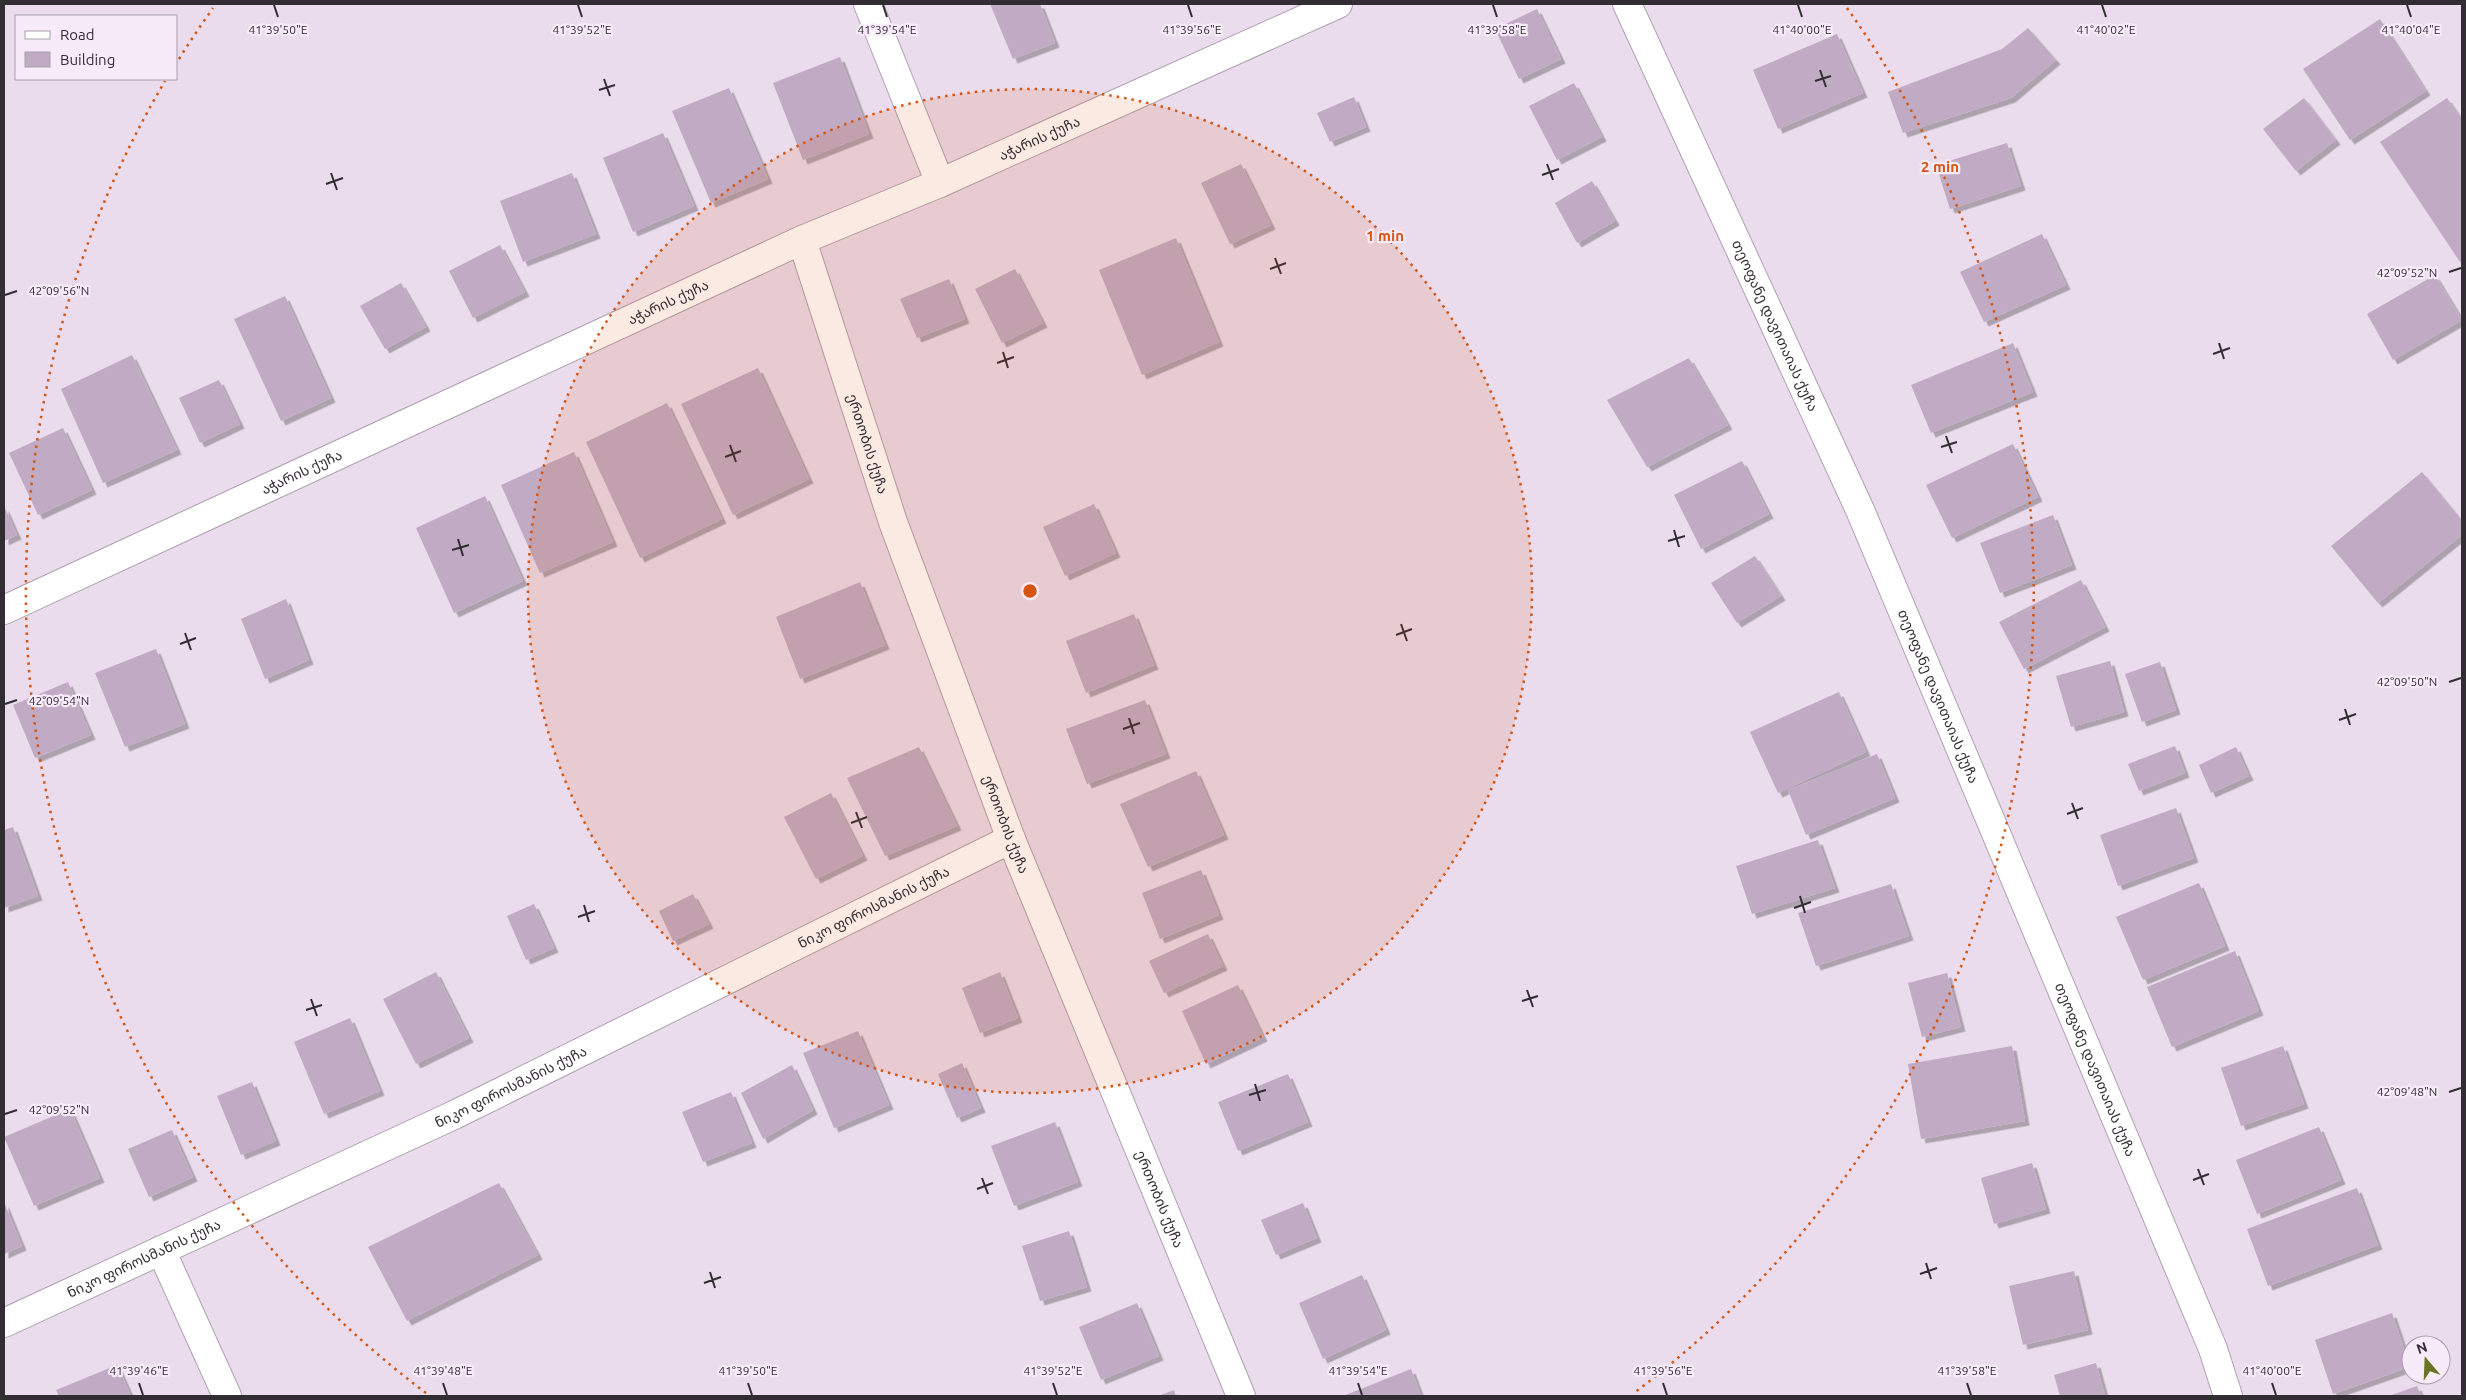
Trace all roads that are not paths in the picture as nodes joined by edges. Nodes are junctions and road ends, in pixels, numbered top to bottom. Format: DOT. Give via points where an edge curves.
graph roads {
  1 [pos="868,4"];
  2 [pos="1338,4"];
  3 [pos="1627,4"];
  4 [pos="940,183"];
  5 [pos="802,240"];
  6 [pos="4,610"];
  7 [pos="1011,839"];
  8 [pos="162,1250"];
  9 [pos="4,1323"];
  10 [pos="227,1396"];
  11 [pos="1241,1396"];
  12 [pos="2228,1396"];
  1 -- 4 [label="street"];
  2 -- 4 [label="street, აჭარის ქუჩა"];
  3 -- 12 [label="street, თეოფანე დავითაიას ქუჩა" via="1860,510 2213,1349"];
  4 -- 5 [label="street, აჭარის ქუჩა"];
  5 -- 6 [label="street, აჭარის ქუჩა"];
  5 -- 7 [label="street, ერთობის ქუჩა" via="893,522"];
  7 -- 8 [label="street, ნიკო ფიროსმანის ქუჩა" via="454,1115"];
  7 -- 11 [label="street, ერთობის ქუჩა"];
  8 -- 9 [label="street, ნიკო ფიროსმანის ქუჩა"];
  8 -- 10 [label="street"];
}
